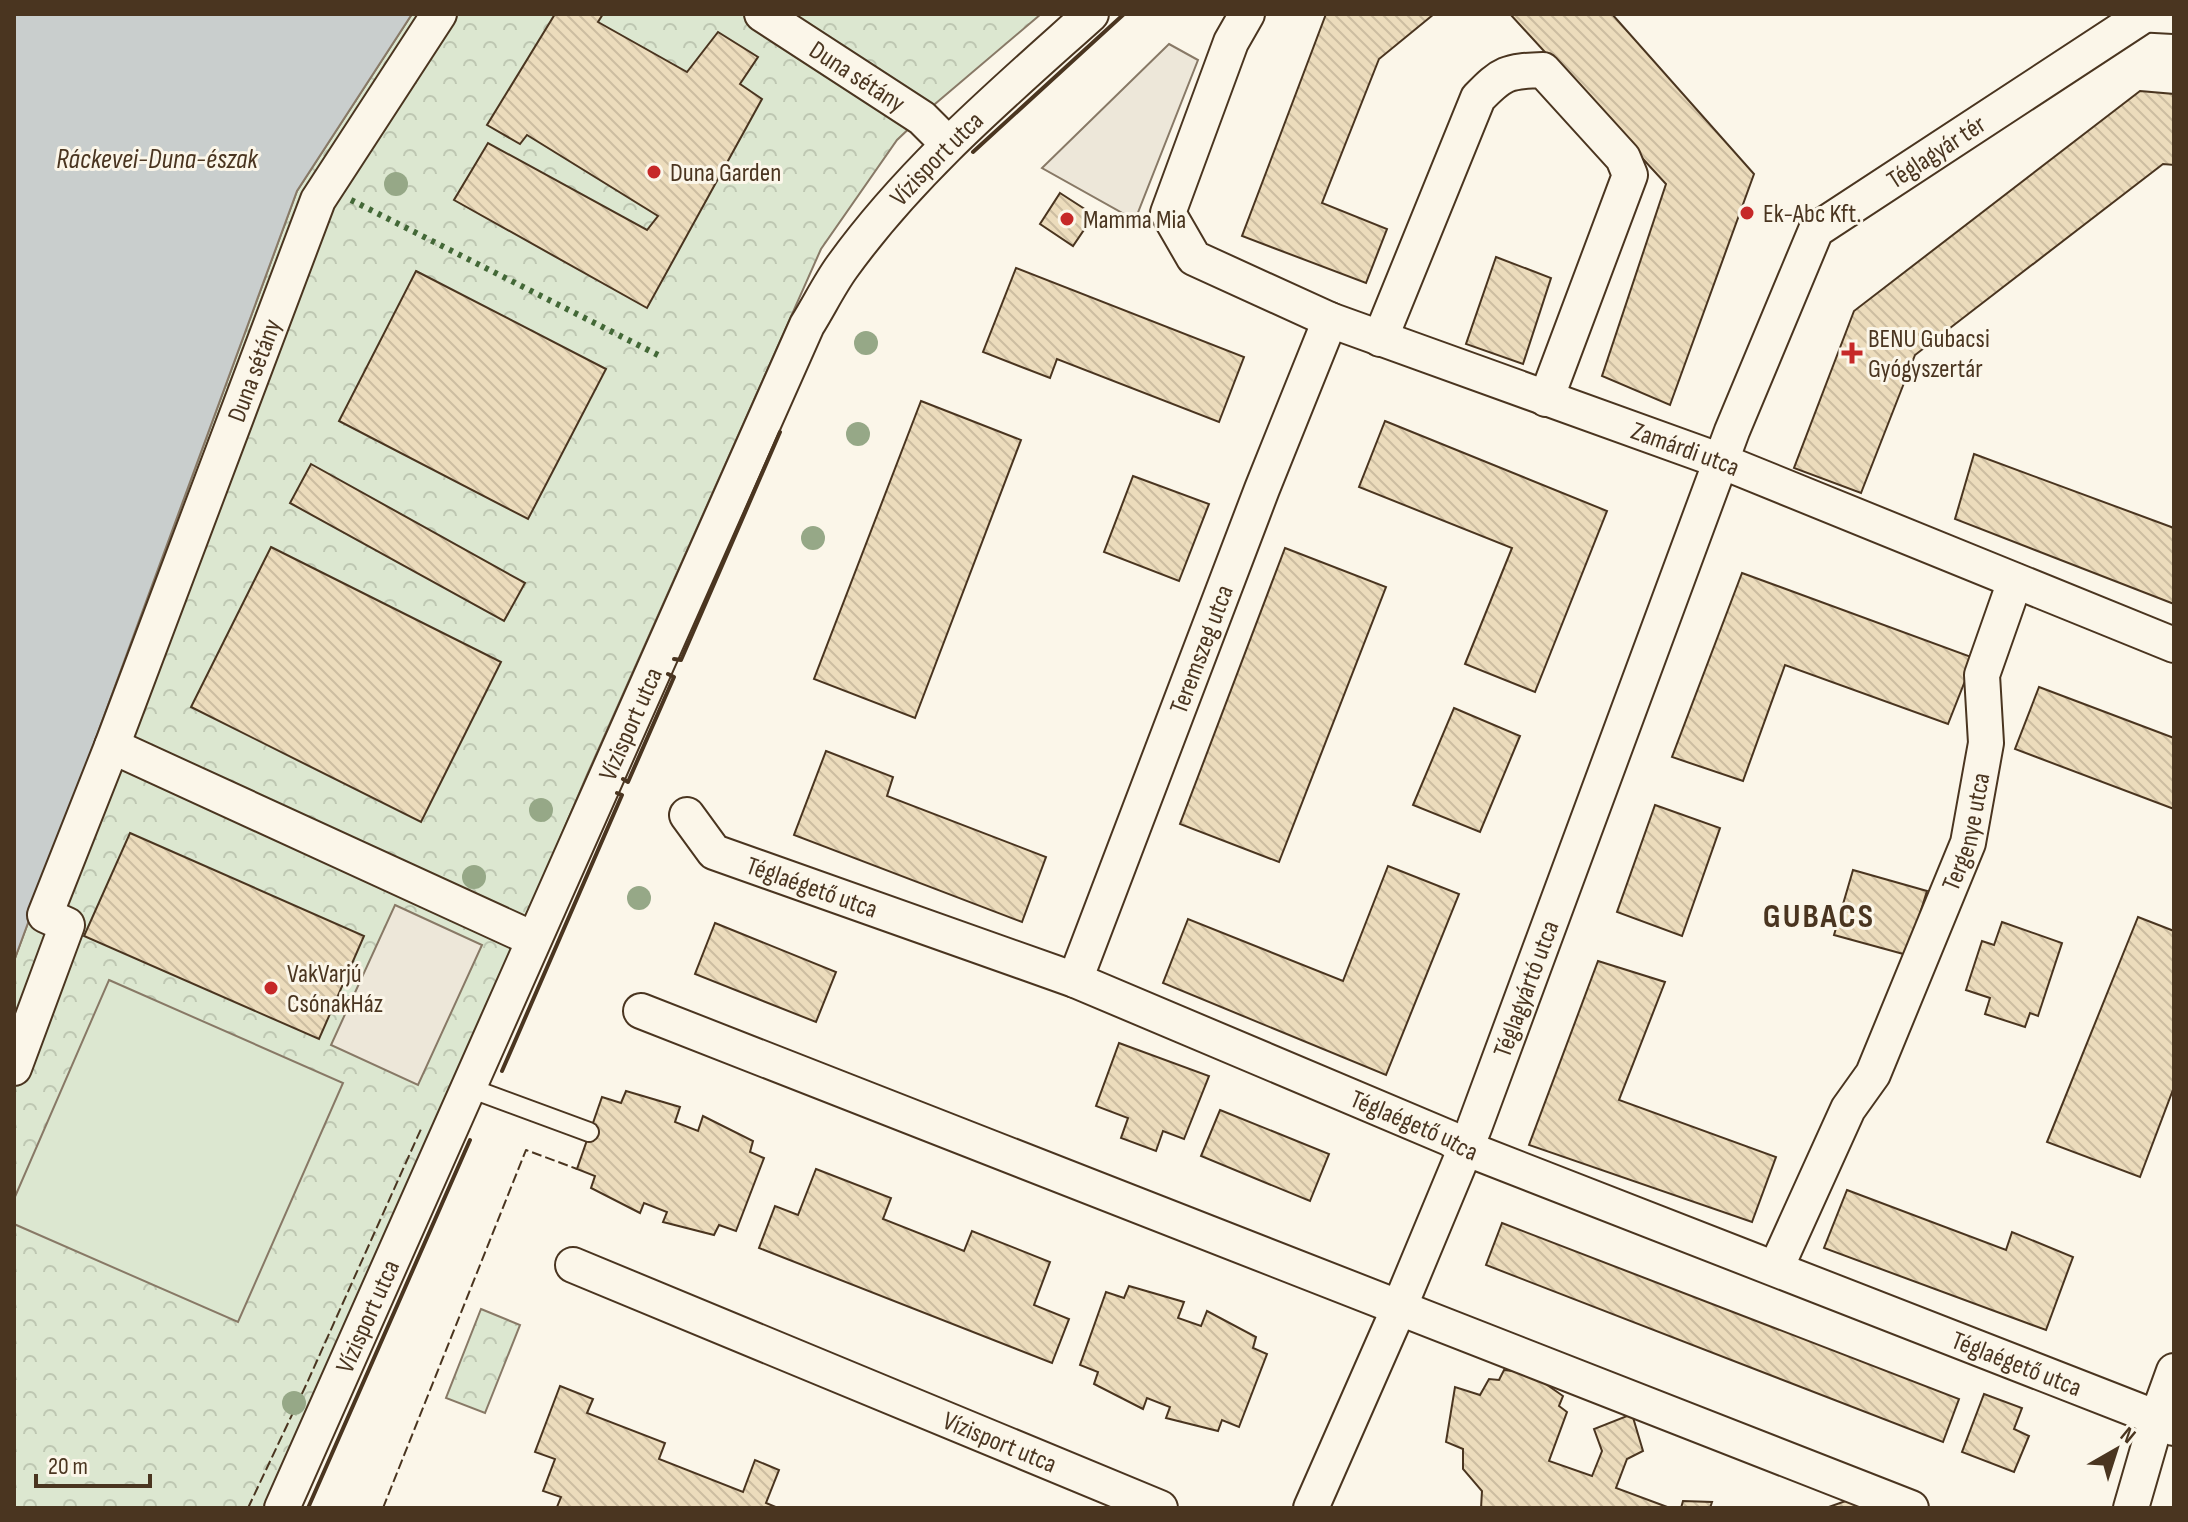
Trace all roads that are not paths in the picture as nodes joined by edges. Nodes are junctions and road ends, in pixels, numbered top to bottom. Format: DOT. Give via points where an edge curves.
graph roads {
  1 [pos="439,14"];
  2 [pos="762,14"];
  3 [pos="1091,14"];
  4 [pos="1247,14"];
  5 [pos="2137,14"];
  6 [pos="2144,15"];
  7 [pos="2174,16"];
  8 [pos="948,144"];
  9 [pos="1330,320"];
  10 [pos="1380,339"];
  11 [pos="1546,399"];
  12 [pos="1721,461"];
  13 [pos="2015,581"];
  14 [pos="2174,645"];
  15 [pos="112,746"];
  16 [pos="687,815"];
  17 [pos="533,939"];
  18 [pos="1075,980"];
  19 [pos="641,1011"];
  20 [pos="14,1068"];
  21 [pos="467,1087"];
  22 [pos="589,1132"];
  23 [pos="1465,1148"];
  24 [pos="573,1265"];
  25 [pos="1776,1268"];
  26 [pos="1399,1308"];
  27 [pos="2174,1371"];
  28 [pos="2165,1423"];
  29 [pos="282,1508"];
  30 [pos="1160,1508"];
  31 [pos="1311,1508"];
  32 [pos="1911,1508"];
  33 [pos="2131,1508"];
  1 -- 15 [label="street, Duna sétány" via="318,200"];
  2 -- 8 [label="street, Duna sétány" via="922,118"];
  3 -- 8 [label="street, Vízisport utca"];
  4 -- 9 [label="street, Zamárdi utca" via="1231,42 1168,213 1194,258"];
  5 -- 6 [label="street"];
  6 -- 7 [label="street"];
  6 -- 12 [label="street, Téglagyár tér" via="1816,230"];
  8 -- 17 [label="street, Vízisport utca" via="842,268 807,325"];
  9 -- 10 [label="street, Zamárdi utca"];
  9 -- 18 [label="street, Teremszeg utca"];
  10 -- 11 [label="street, Zamárdi utca"];
  10 -- 11 [label="street" via="1478,98 1499,76 1543,70 1623,158 1630,175"];
  11 -- 12 [label="street, Zamárdi utca"];
  12 -- 13 [label="street, Zamárdi utca"];
  12 -- 23 [label="street, Téglagyártó utca"];
  13 -- 14 [label="street, Zamárdi utca"];
  13 -- 25 [label="street, Tergenye utca" via="1982,675 1986,743 1968,843 1873,1074 1848,1109"];
  15 -- 17 [label="street"];
  15 -- 20 [label="street, Duna sétány" via="45,915 67,925"];
  16 -- 18 [label="street, Téglaégető utca" via="714,852"];
  17 -- 21 [label="street, Vízisport utca"];
  18 -- 23 [label="street, Téglaégető utca"];
  19 -- 26 [label="street"];
  21 -- 22 [label="lane"];
  21 -- 29 [label="street, Vízisport utca"];
  23 -- 25 [label="street, Téglaégető utca"];
  23 -- 26 [label="street, Téglagyártó utca"];
  24 -- 30 [label="street, Vízisport utca"];
  25 -- 28 [label="street, Téglaégető utca"];
  26 -- 31 [label="street, Téglagyártó utca"];
  26 -- 32 [label="street"];
  27 -- 28 [label="street"];
  28 -- 33 [label="street"];
}
